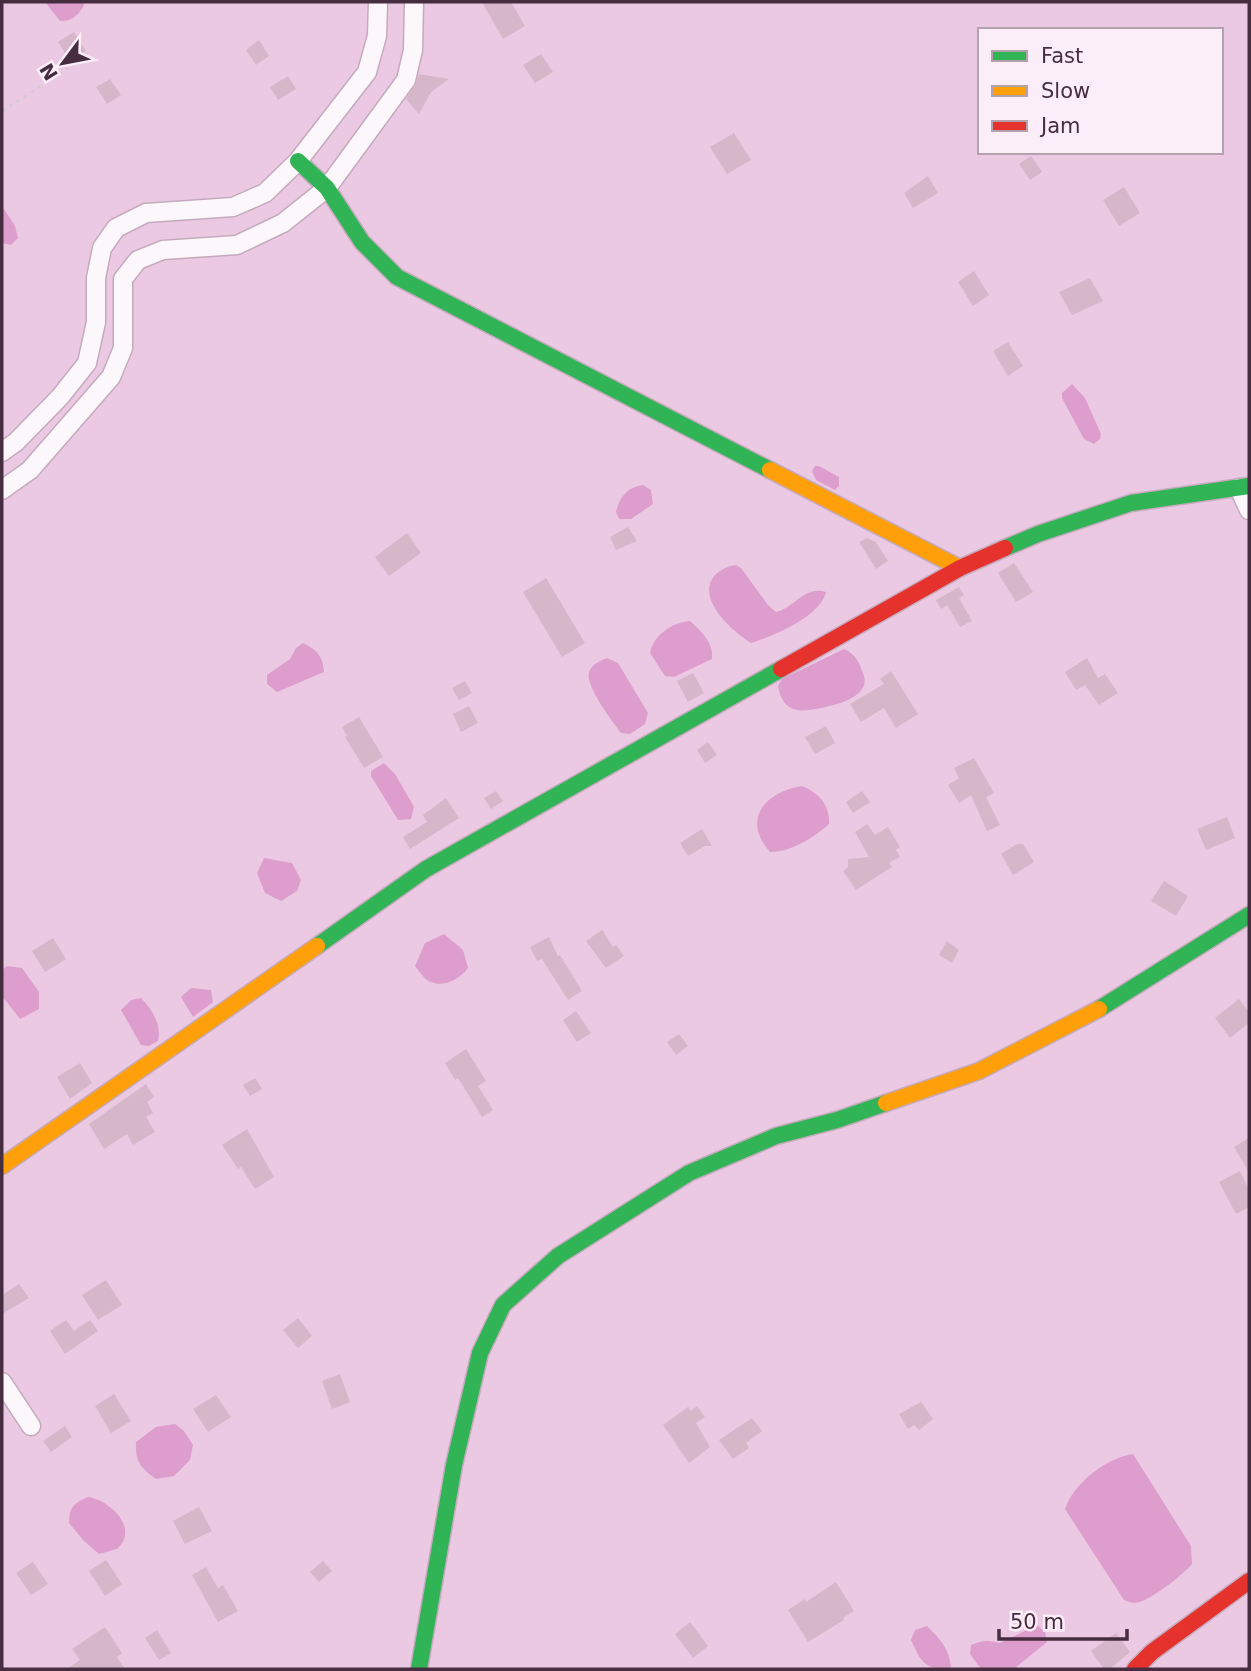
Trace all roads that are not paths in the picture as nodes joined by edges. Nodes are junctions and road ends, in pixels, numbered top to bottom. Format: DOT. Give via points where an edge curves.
graph roads {
  1 [pos="378,2"];
  2 [pos="414,2"];
  3 [pos="298,161"];
  4 [pos="327,188"];
  5 [pos="2,452"];
  6 [pos="1244,487"];
  7 [pos="2,490"];
  8 [pos="1249,510"];
  9 [pos="960,568"];
  10 [pos="1249,915"];
  11 [pos="2,1166"];
  12 [pos="2,1382"];
  13 [pos="31,1426"];
  14 [pos="1249,1581"];
  15 [pos="419,1669"];
  16 [pos="1135,1669"];
  1 -- 3 [label="street" via="377,36 367,72"];
  2 -- 4 [label="street" via="413,50 406,80"];
  3 -- 4 [label="street"];
  3 -- 5 [label="street" via="265,193 233,207 146,213 116,228 102,248 96,278 96,322 87,363 34,424"];
  4 -- 7 [label="street" via="283,223 237,245 163,250 138,260 123,279 123,348 111,377 30,470"];
  4 -- 9 [label="street" via="362,242 397,278"];
  6 -- 8 [label="street"];
  6 -- 9 [label="street" via="1131,503 1038,534"];
  9 -- 11 [label="street" via="426,869"];
  10 -- 15 [label="street" via="1099,1009 979,1071 776,1136 689,1173 558,1256 503,1305 477,1365 454,1465"];
  12 -- 13 [label="street"];
  14 -- 16 [label="street"];
}
